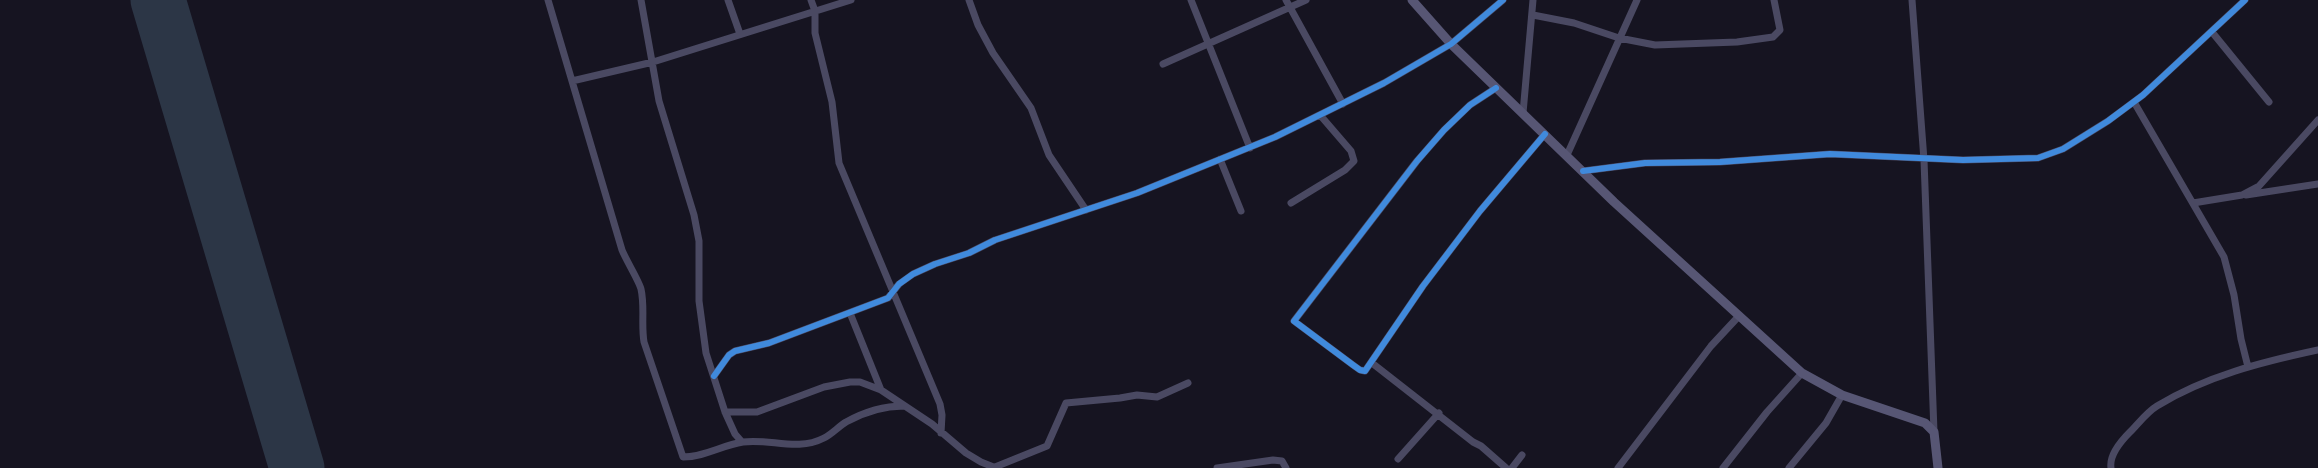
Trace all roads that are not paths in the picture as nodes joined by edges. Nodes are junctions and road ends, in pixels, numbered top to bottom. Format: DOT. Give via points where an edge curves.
graph roads {
  1 [pos="548,0"];
  2 [pos="641,0"];
  3 [pos="728,0"];
  4 [pos="812,0"];
  5 [pos="851,0"];
  6 [pos="969,0"];
  7 [pos="1191,0"];
  8 [pos="1286,0"];
  9 [pos="1306,0"];
  10 [pos="1412,0"];
  11 [pos="1503,0"];
  12 [pos="1533,0"];
  13 [pos="1637,0"];
  14 [pos="1774,0"];
  15 [pos="1912,0"];
  16 [pos="2245,0"];
  17 [pos="1290,8"];
  18 [pos="815,11"];
  19 [pos="1533,15"];
  20 [pos="2212,32"];
  21 [pos="740,34"];
  22 [pos="1619,38"];
  23 [pos="1210,44"];
  24 [pos="1451,44"];
  25 [pos="653,62"];
  26 [pos="1163,64"];
  27 [pos="572,81"];
  28 [pos="1496,88"];
  29 [pos="2134,102"];
  30 [pos="2269,102"];
  31 [pos="1343,104"];
  32 [pos="1523,113"];
  33 [pos="1320,115"];
  34 [pos="2318,120"];
  35 [pos="1545,134"];
  36 [pos="1250,148"];
  37 [pos="1567,155"];
  38 [pos="1220,159"];
  39 [pos="1924,160"];
  40 [pos="1583,171"];
  41 [pos="2318,184"];
  42 [pos="2242,195"];
  43 [pos="1291,203"];
  44 [pos="2193,203"];
  45 [pos="1086,210"];
  46 [pos="1241,211"];
  47 [pos="893,294"];
  48 [pos="850,313"];
  49 [pos="1738,317"];
  50 [pos="2318,350"];
  51 [pos="1372,362"];
  52 [pos="2248,367"];
  53 [pos="1802,373"];
  54 [pos="714,376"];
  55 [pos="1188,383"];
  56 [pos="881,390"];
  57 [pos="1842,395"];
  58 [pos="904,406"];
  59 [pos="724,412"];
  60 [pos="1439,414"];
  61 [pos="1934,432"];
  62 [pos="941,433"];
  63 [pos="742,442"];
  64 [pos="1522,455"];
  65 [pos="1398,460"];
  66 [pos="996,468"];
  67 [pos="1217,468"];
  68 [pos="1286,468"];
  69 [pos="1506,468"];
  70 [pos="1512,468"];
  71 [pos="1618,468"];
  72 [pos="1723,468"];
  73 [pos="1790,468"];
  74 [pos="1938,468"];
  75 [pos="2110,468"];
  1 -- 27 [label="street"];
  2 -- 25 [label="street"];
  3 -- 21 [label="street"];
  4 -- 18 [label="street"];
  5 -- 18 [label="street"];
  6 -- 45 [label="street" via="978,25 993,53 1031,108 1049,155"];
  7 -- 23 [label="street"];
  8 -- 17 [label="street"];
  9 -- 17 [label="street"];
  10 -- 24 [label="main road"];
  11 -- 24 [label="street"];
  12 -- 19 [label="street"];
  13 -- 22 [label="street"];
  14 -- 22 [label="street" via="1780,30 1774,37 1737,42 1655,45"];
  15 -- 39 [label="street"];
  16 -- 20 [label="street"];
  17 -- 23 [label="street"];
  17 -- 31 [label="street"];
  18 -- 21 [label="street"];
  18 -- 47 [label="street" via="815,33 832,102 839,163"];
  19 -- 22 [label="street" via="1574,22"];
  19 -- 32 [label="street"];
  20 -- 29 [label="street"];
  20 -- 30 [label="street"];
  21 -- 25 [label="street"];
  22 -- 37 [label="street"];
  23 -- 26 [label="street"];
  23 -- 36 [label="street"];
  24 -- 28 [label="main road"];
  24 -- 31 [label="street"];
  25 -- 27 [label="street"];
  25 -- 54 [label="street" via="659,101 700,240 701,326"];
  27 -- 63 [label="street" via="622,250 640,287 644,342 680,451 683,456 690,457"];
  28 -- 32 [label="main road"];
  28 -- 51 [label="street" via="1470,105 1421,156 1294,321 1360,370 1365,371"];
  29 -- 39 [label="street" via="2063,149 2038,158 1998,161"];
  29 -- 44 [label="street"];
  31 -- 33 [label="street"];
  32 -- 35 [label="main road"];
  33 -- 36 [label="street"];
  33 -- 43 [label="street" via="1351,152 1354,161 1345,170"];
  34 -- 42 [label="street" via="2259,186"];
  35 -- 37 [label="main road"];
  35 -- 51 [label="street" via="1480,211 1423,286"];
  36 -- 38 [label="street"];
  37 -- 40 [label="main road"];
  38 -- 45 [label="street" via="1138,193"];
  38 -- 46 [label="street"];
  39 -- 40 [label="street" via="1830,154 1720,162 1645,163"];
  39 -- 61 [label="street"];
  40 -- 49 [label="main road"];
  41 -- 42 [label="street"];
  42 -- 44 [label="street"];
  44 -- 52 [label="street" via="2224,257"];
  45 -- 47 [label="street" via="995,240 969,253 920,270 899,284"];
  47 -- 48 [label="street"];
  47 -- 62 [label="street" via="940,404"];
  48 -- 54 [label="street" via="769,343 735,351 729,355"];
  48 -- 56 [label="street"];
  49 -- 53 [label="main road"];
  49 -- 71 [label="street" via="1711,346"];
  50 -- 52 [label="street" via="2271,359"];
  51 -- 60 [label="street"];
  52 -- 75 [label="street" via="2214,378 2156,407 2122,440 2110,462"];
  53 -- 57 [label="main road"];
  53 -- 72 [label="street"];
  54 -- 59 [label="street"];
  55 -- 66 [label="street" via="1157,397 1137,395 1066,403 1047,446"];
  56 -- 58 [label="street"];
  56 -- 59 [label="street" via="860,382 850,382 824,387 757,412"];
  57 -- 61 [label="main road" via="1925,423"];
  57 -- 73 [label="street" via="1826,423"];
  58 -- 62 [label="street"];
  58 -- 63 [label="street" via="888,406 863,414 846,422 824,439 796,446"];
  59 -- 63 [label="street"];
  60 -- 65 [label="street"];
  60 -- 69 [label="street"];
  61 -- 74 [label="main road"];
  62 -- 66 [label="street" via="976,459"];
  64 -- 70 [label="street"];
  67 -- 68 [label="street" via="1273,460 1282,461"];
}
